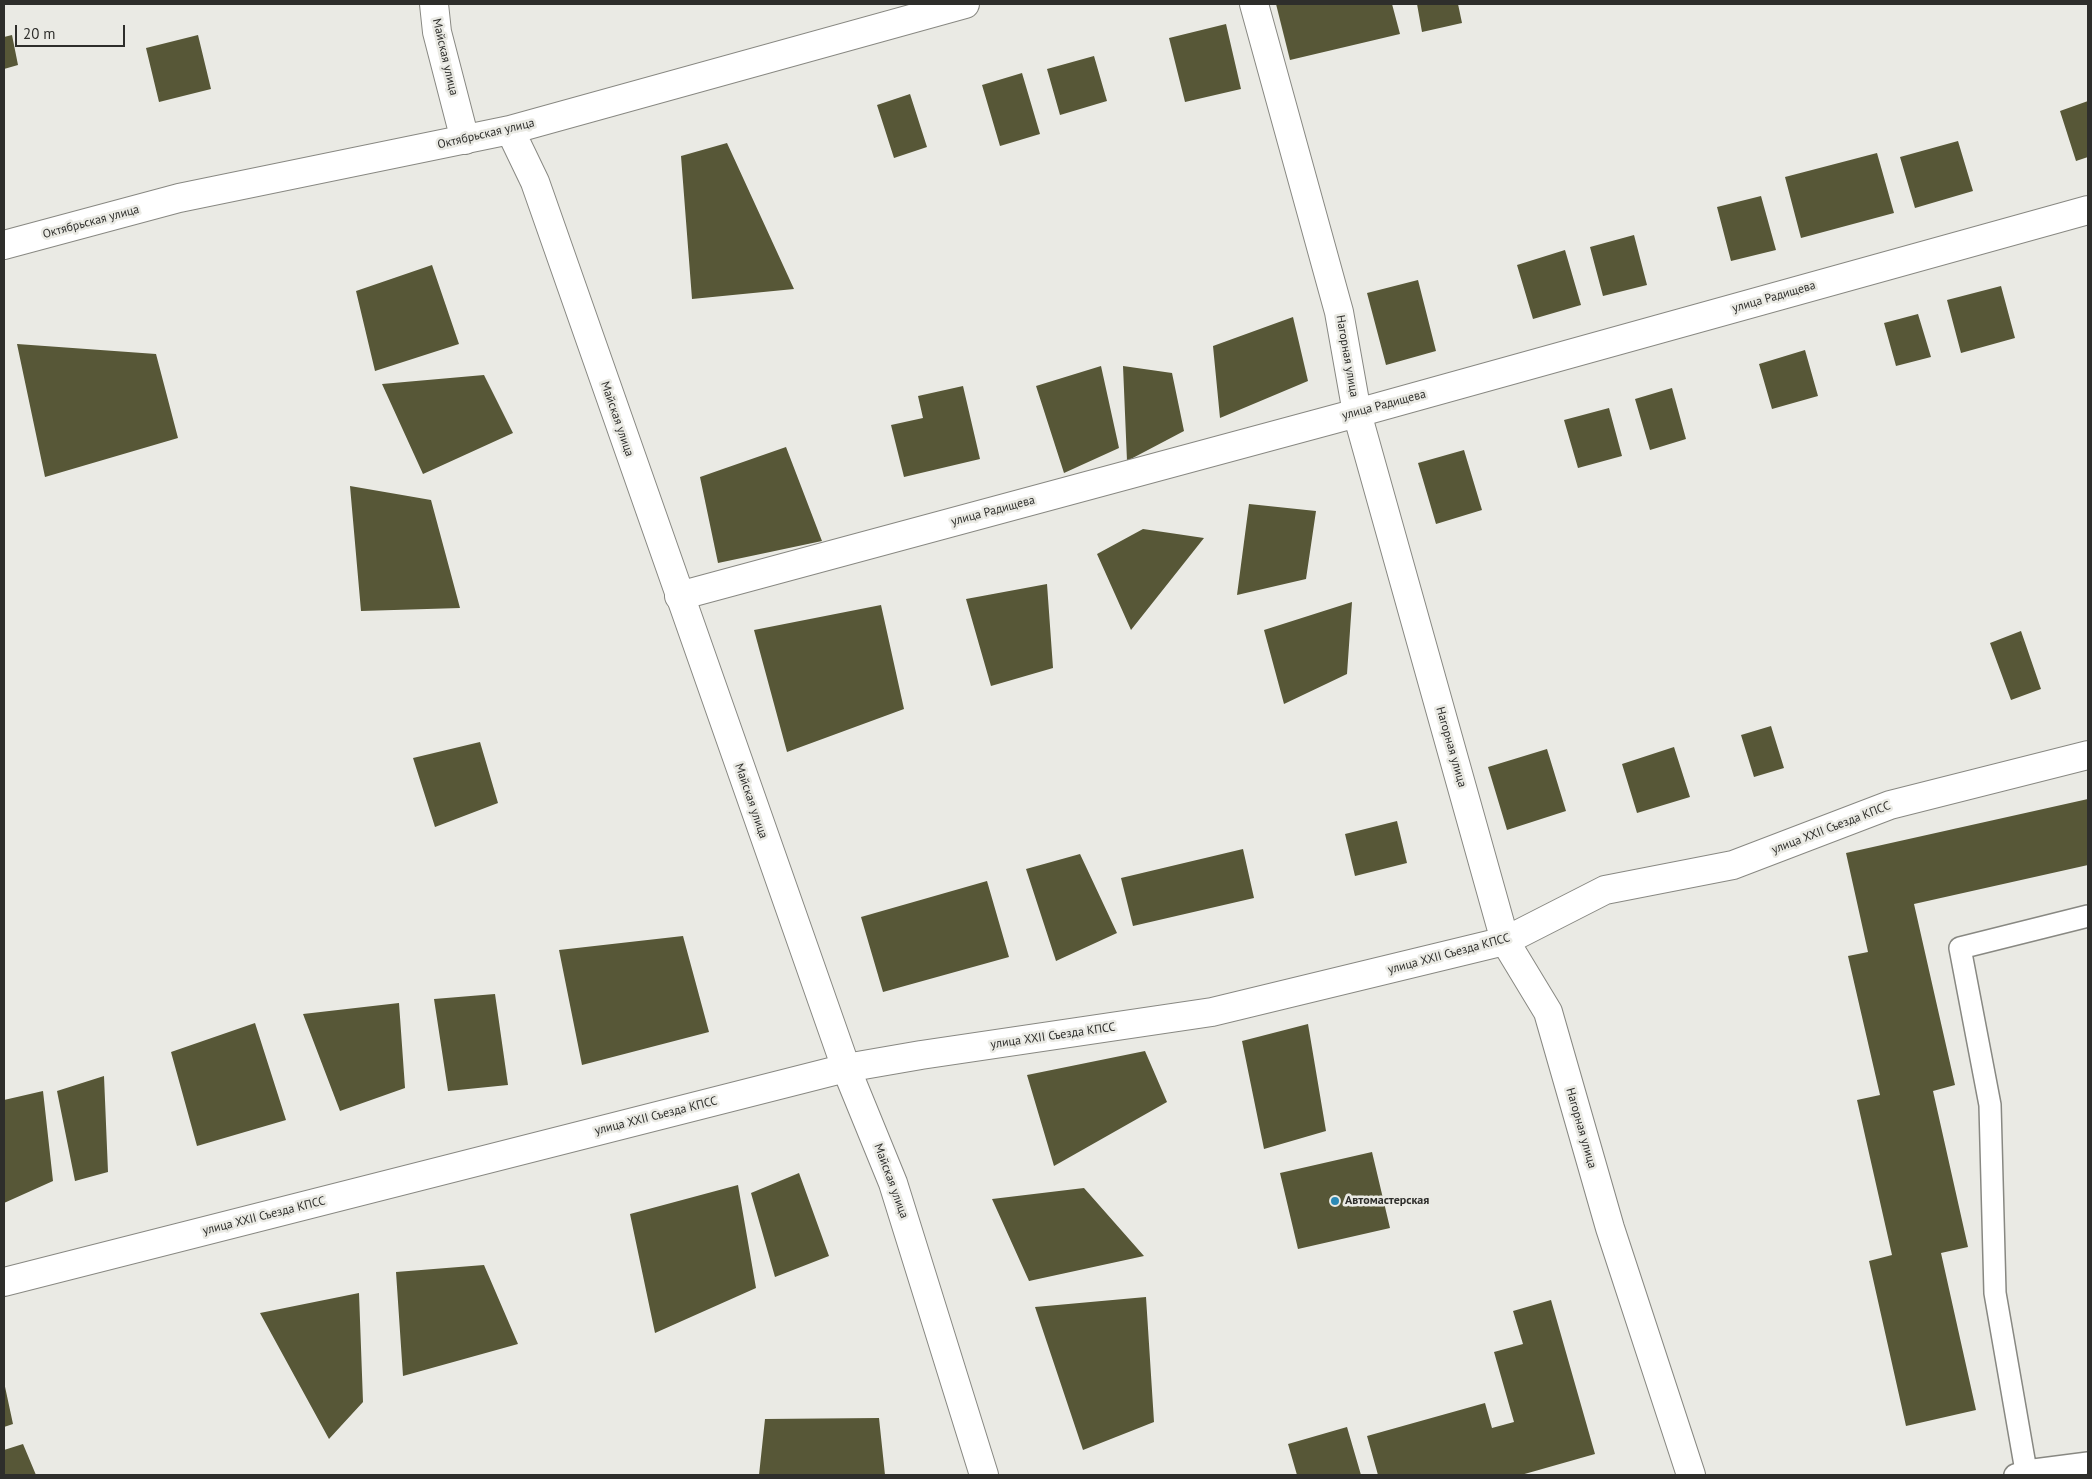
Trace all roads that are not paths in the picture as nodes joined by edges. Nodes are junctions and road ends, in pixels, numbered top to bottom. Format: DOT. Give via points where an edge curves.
graph roads {
  1 [pos="434,4"];
  2 [pos="964,4"];
  3 [pos="1254,4"];
  4 [pos="918,10"];
  5 [pos="510,130"];
  6 [pos="465,140"];
  7 [pos="2088,210"];
  8 [pos="4,245"];
  9 [pos="1357,413"];
  10 [pos="679,596"];
  11 [pos="2088,755"];
  12 [pos="2088,916"];
  13 [pos="1505,941"];
  14 [pos="846,1068"];
  15 [pos="4,1282"];
  16 [pos="2088,1463"];
  17 [pos="2020,1473"];
  18 [pos="984,1475"];
  19 [pos="1691,1475"];
  1 -- 6 [label="street, Майская улица" via="437,32"];
  2 -- 4 [label="street, Октябрьская улица"];
  3 -- 9 [label="street, Нагорная улица" via="1339,312"];
  4 -- 5 [label="street, Октябрьская улица"];
  5 -- 6 [label="street, Октябрьская улица"];
  5 -- 10 [label="street, Майская улица" via="535,182"];
  6 -- 8 [label="street, Октябрьская улица" via="179,198"];
  7 -- 9 [label="street, улица Радищева"];
  9 -- 10 [label="street, улица Радищева"];
  9 -- 13 [label="street, Нагорная улица"];
  10 -- 14 [label="street, Майская улица"];
  11 -- 13 [label="street, улица XXII Съезда КПСС" via="1890,805 1733,865 1605,890"];
  12 -- 17 [label="lane" via="1960,948 1990,1105 1995,1293"];
  13 -- 14 [label="street, улица XXII Съезда КПСС" via="1212,1012"];
  13 -- 19 [label="street, Нагорная улица" via="1548,1012 1610,1228"];
  14 -- 15 [label="street, улица XXII Съезда КПСС"];
  14 -- 18 [label="street, Майская улица" via="894,1183"];
  16 -- 17 [label="lane"];
}
